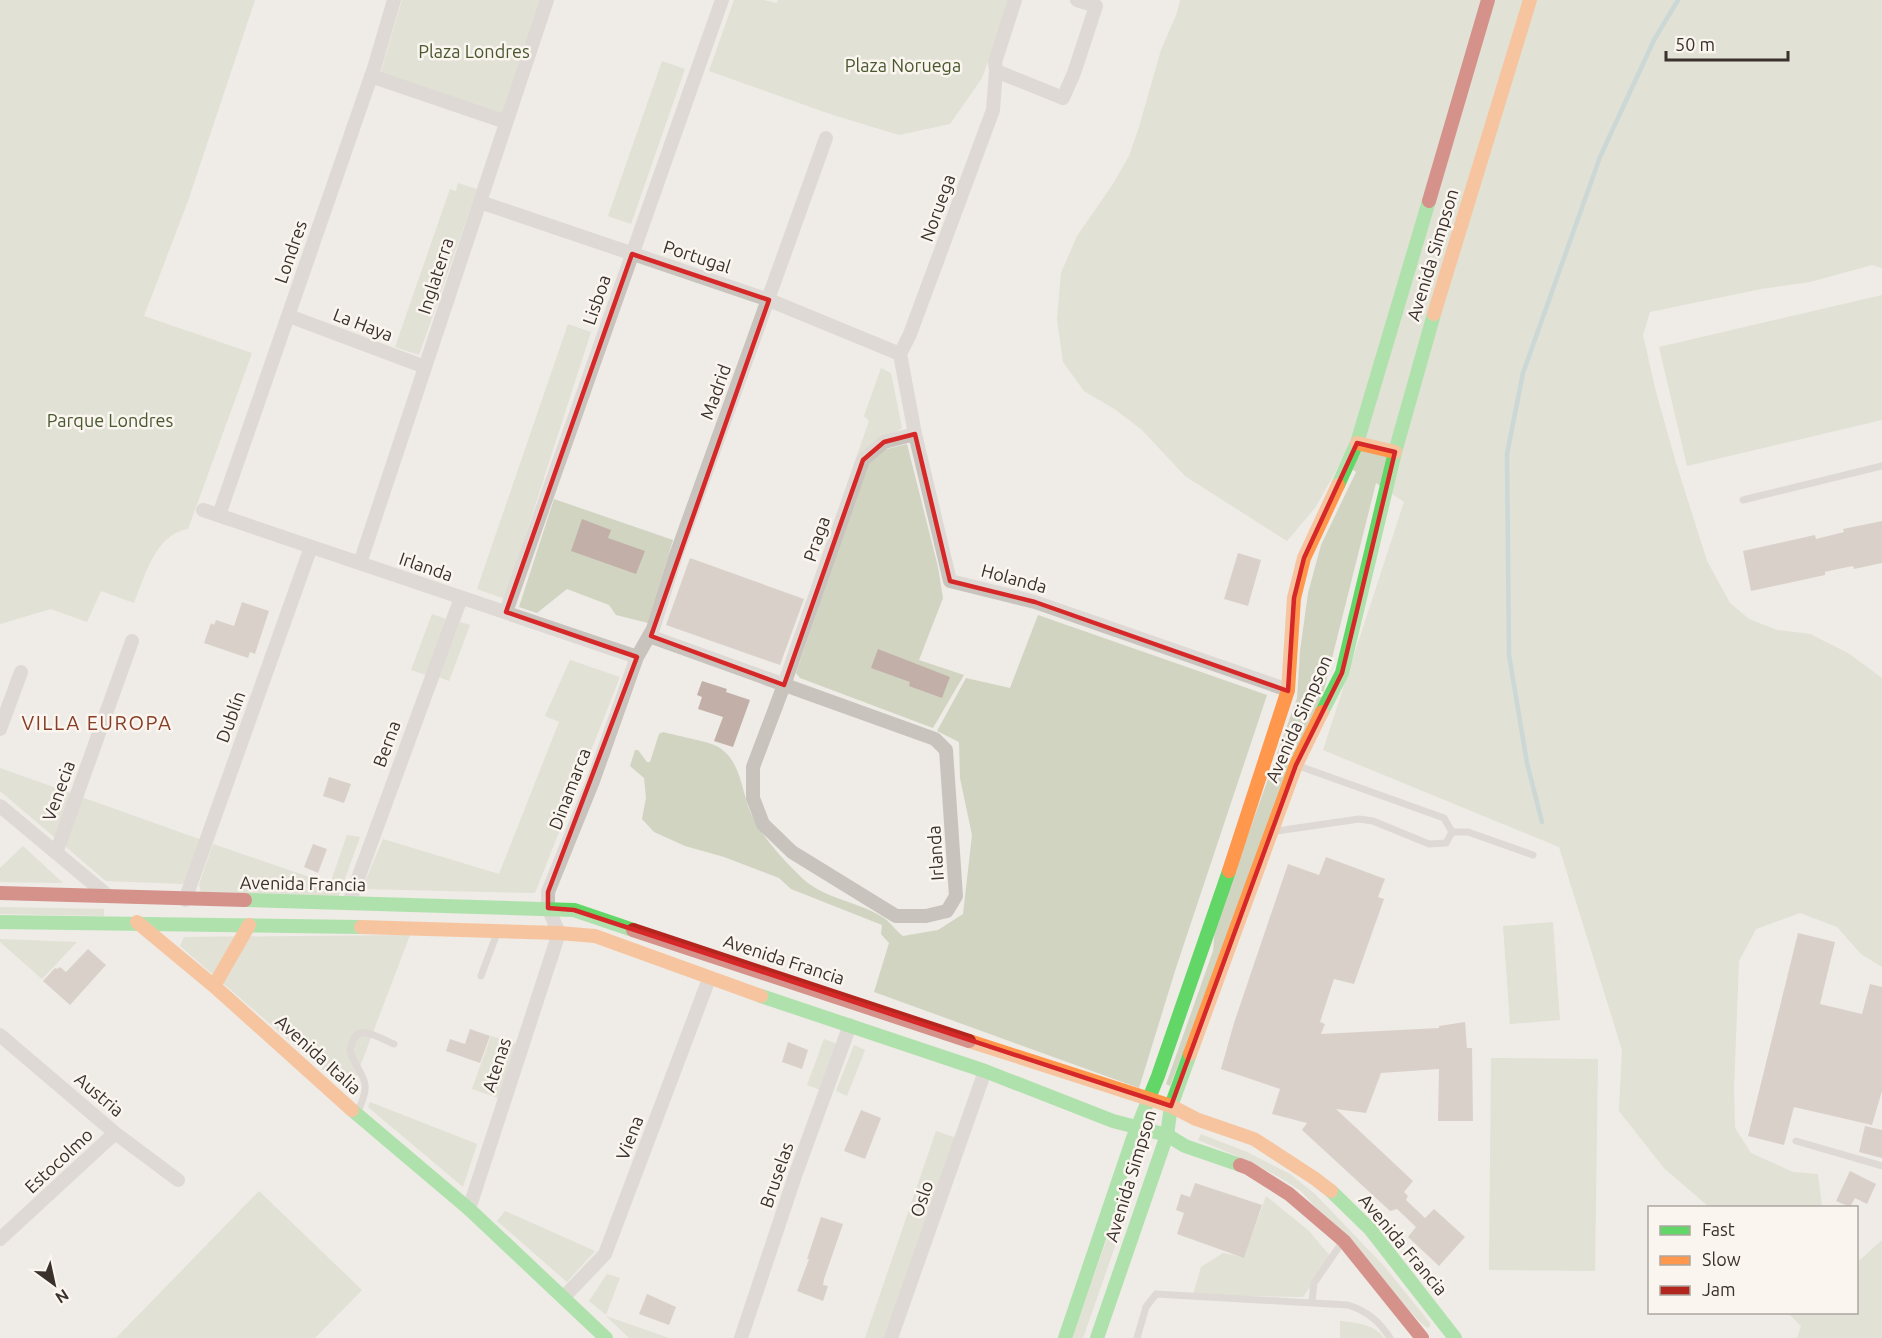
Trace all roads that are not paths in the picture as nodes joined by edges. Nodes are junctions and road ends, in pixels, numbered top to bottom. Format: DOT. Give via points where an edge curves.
graph roads {
  1 [pos="394,0"];
  2 [pos="547,0"];
  3 [pos="722,0"];
  4 [pos="1015,0"];
  5 [pos="1077,0"];
  6 [pos="1488,0"];
  7 [pos="1530,0"];
  8 [pos="996,71"];
  9 [pos="371,76"];
  10 [pos="506,122"];
  11 [pos="826,138"];
  12 [pos="480,202"];
  13 [pos="632,254"];
  14 [pos="769,300"];
  15 [pos="289,316"];
  16 [pos="900,354"];
  17 [pos="425,367"];
  18 [pos="915,434"];
  19 [pos="1357,443"];
  20 [pos="1395,452"];
  21 [pos="1882,466"];
  22 [pos="1743,500"];
  23 [pos="203,510"];
  24 [pos="219,515"];
  25 [pos="311,547"];
  26 [pos="360,563"];
  27 [pos="461,598"];
  28 [pos="506,612"];
  29 [pos="649,636"];
  30 [pos="132,641"];
  31 [pos="638,657"];
  32 [pos="21,672"];
  33 [pos="784,685"];
  34 [pos="1288,690"];
  35 [pos="0,729"];
  36 [pos="1296,765"];
  37 [pos="0,806"];
  38 [pos="1271,832"];
  39 [pos="1452,832"];
  40 [pos="56,853"];
  41 [pos="1533,855"];
  42 [pos="0,893"];
  43 [pos="108,896"];
  44 [pos="185,900"];
  45 [pos="348,903"];
  46 [pos="549,908"];
  47 [pos="0,922"];
  48 [pos="138,923"];
  49 [pos="249,925"];
  50 [pos="498,931"];
  51 [pos="559,933"];
  52 [pos="481,976"];
  53 [pos="709,979"];
  54 [pos="214,986"];
  55 [pos="850,1025"];
  56 [pos="0,1035"];
  57 [pos="394,1044"];
  58 [pos="985,1071"];
  59 [pos="1149,1100"];
  60 [pos="1171,1107"];
  61 [pos="357,1114"];
  62 [pos="1138,1128"];
  63 [pos="115,1133"];
  64 [pos="1167,1135"];
  65 [pos="1796,1141"];
  66 [pos="1882,1166"];
  67 [pos="178,1180"];
  68 [pos="469,1209"];
  69 [pos="2,1235"];
  70 [pos="1344,1240"];
  71 [pos="564,1298"];
  72 [pos="1312,1301"];
  73 [pos="606,1338"];
  74 [pos="741,1338"];
  75 [pos="891,1338"];
  76 [pos="1065,1338"];
  77 [pos="1097,1338"];
  78 [pos="1137,1338"];
  79 [pos="1390,1338"];
  80 [pos="1422,1338"];
  81 [pos="1455,1338"];
  1 -- 9 [label="street, Londres"];
  2 -- 10 [label="street, Inglaterra"];
  3 -- 13 [label="street, Lisboa"];
  4 -- 8 [label="street, Noruega" via="995,62"];
  5 -- 8 [label="street" via="1096,6 1063,98"];
  6 -- 19 [label="main road, Avenida Simpson"];
  7 -- 20 [label="main road, Avenida Simpson"];
  8 -- 16 [label="street, Noruega" via="993,110"];
  9 -- 10 [label="street"];
  9 -- 15 [label="street, Londres"];
  10 -- 12 [label="street, Inglaterra"];
  11 -- 14 [label="street, Madrid"];
  12 -- 13 [label="street, Portugal"];
  12 -- 17 [label="street, Inglaterra"];
  13 -- 14 [label="street, Portugal"];
  13 -- 28 [label="street, Lisboa"];
  14 -- 16 [label="street, Portugal"];
  14 -- 29 [label="street, Madrid"];
  15 -- 17 [label="street, La Haya"];
  15 -- 24 [label="street, Londres"];
  16 -- 18 [label="street, Holanda"];
  17 -- 26 [label="street, Inglaterra"];
  18 -- 33 [label="street, Praga" via="884,442 863,460"];
  18 -- 34 [label="street, Holanda" via="950,581 1035,602"];
  19 -- 20 [label="main road"];
  19 -- 34 [label="main road, Avenida Simpson" via="1304,558 1294,598"];
  20 -- 36 [label="main road, Avenida Simpson" via="1342,673"];
  21 -- 22 [label="lane"];
  23 -- 24 [label="street, Irlanda"];
  24 -- 25 [label="street, Irlanda"];
  25 -- 26 [label="street, Irlanda"];
  25 -- 44 [label="street, Dublín"];
  26 -- 27 [label="street, Irlanda"];
  27 -- 28 [label="street, Irlanda"];
  27 -- 45 [label="street, Berna"];
  28 -- 31 [label="street, Irlanda"];
  29 -- 31 [label="street, Madrid"];
  29 -- 33 [label="street, Irlanda"];
  30 -- 40 [label="street, Venecia"];
  31 -- 46 [label="street, Dinamarca" via="548,892"];
  32 -- 35 [label="street"];
  33 -- 33 [label="street, Irlanda" via="753,767 753,798 763,824 792,852 896,916 947,911 956,896 946,750 935,739"];
  34 -- 59 [label="main road, Avenida Simpson"];
  36 -- 38 [label="main road, Avenida Simpson"];
  36 -- 39 [label="lane" via="1444,818"];
  37 -- 40 [label="street, Avenida Italia"];
  38 -- 39 [label="lane" via="1359,819 1429,844 1446,843"];
  38 -- 60 [label="main road, Avenida Simpson"];
  39 -- 41 [label="lane" via="1468,832"];
  40 -- 43 [label="street, Avenida Italia"];
  42 -- 43 [label="main road, Avenida Francia"];
  43 -- 44 [label="main road, Avenida Francia"];
  43 -- 48 [label="main road, Avenida Italia"];
  44 -- 45 [label="main road, Avenida Francia"];
  45 -- 46 [label="main road, Avenida Francia"];
  46 -- 51 [label="street"];
  46 -- 59 [label="main road, Avenida Francia" via="574,910"];
  47 -- 48 [label="main road"];
  48 -- 49 [label="main road"];
  48 -- 54 [label="main road, Avenida Italia"];
  49 -- 50 [label="main road"];
  49 -- 54 [label="main road"];
  50 -- 51 [label="main road"];
  50 -- 52 [label="lane"];
  51 -- 53 [label="main road" via="595,936"];
  51 -- 68 [label="street, Atenas"];
  53 -- 55 [label="main road"];
  53 -- 71 [label="street, Viena" via="605,1254"];
  54 -- 61 [label="main road, Avenida Italia"];
  55 -- 58 [label="main road"];
  55 -- 74 [label="street, Bruselas"];
  56 -- 63 [label="street, Austria"];
  57 -- 61 [label="lane" via="366,1032 351,1041 350,1052 364,1075 366,1087"];
  58 -- 62 [label="main road"];
  58 -- 75 [label="street, Oslo"];
  59 -- 60 [label="main road, Avenida Francia"];
  59 -- 62 [label="main road, Avenida Simpson"];
  60 -- 64 [label="main road, Avenida Simpson"];
  60 -- 81 [label="main road, Avenida Francia" via="1254,1139 1334,1194 1370,1229"];
  61 -- 68 [label="main road, Avenida Italia"];
  62 -- 64 [label="main road"];
  62 -- 76 [label="main road, Avenida Simpson"];
  63 -- 67 [label="street, Austria"];
  63 -- 69 [label="street, Estocolmo"];
  64 -- 70 [label="main road" via="1273,1182"];
  64 -- 77 [label="main road, Avenida Simpson"];
  65 -- 66 [label="lane"];
  68 -- 71 [label="main road, Avenida Italia"];
  70 -- 72 [label="lane" via="1314,1283"];
  70 -- 80 [label="main road"];
  71 -- 73 [label="main road, Avenida Italia"];
  72 -- 78 [label="lane" via="1156,1294 1146,1307"];
  72 -- 79 [label="lane" via="1360,1309 1376,1320"];
}
